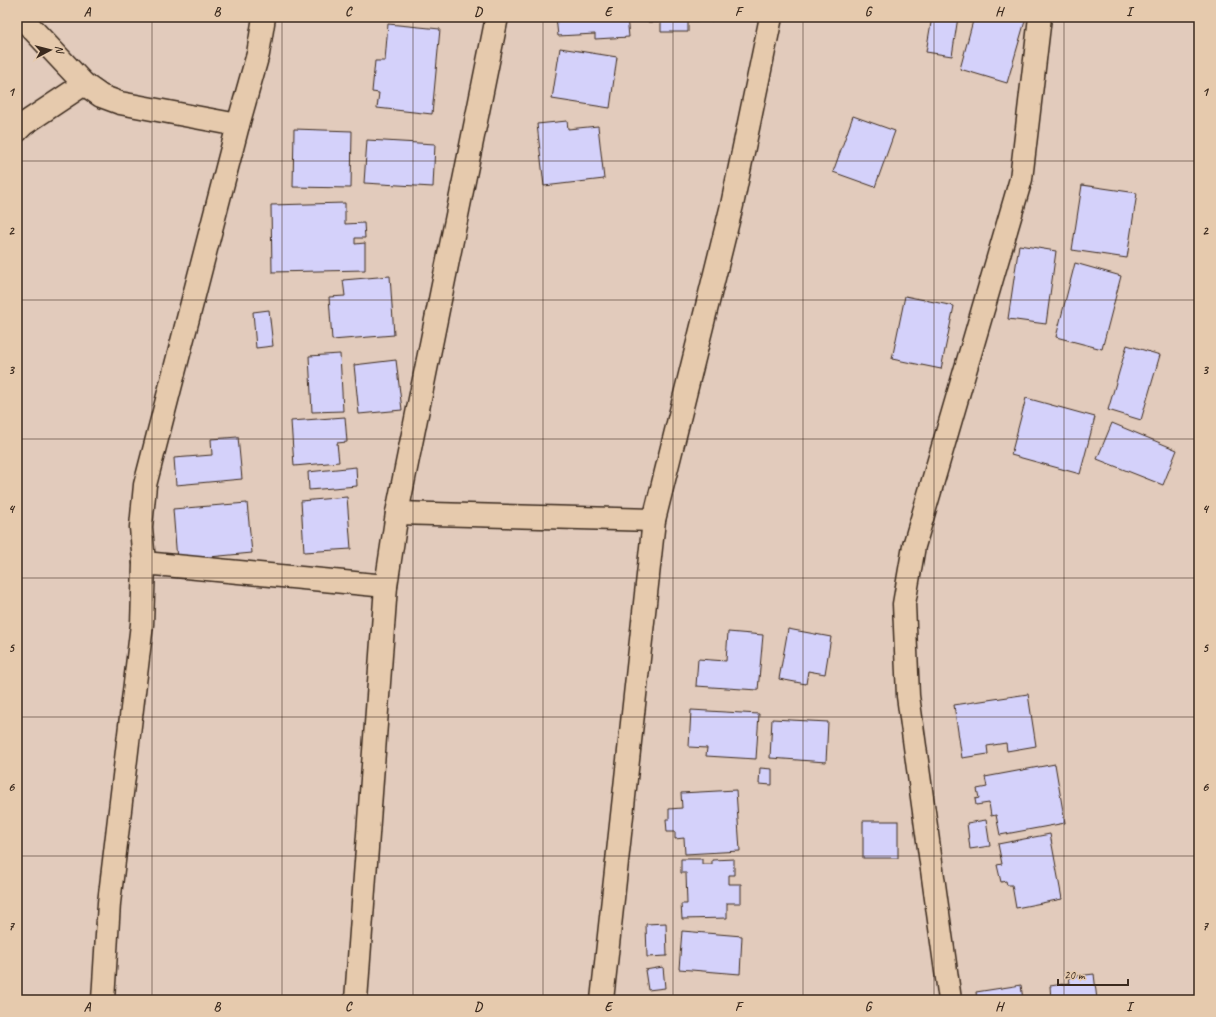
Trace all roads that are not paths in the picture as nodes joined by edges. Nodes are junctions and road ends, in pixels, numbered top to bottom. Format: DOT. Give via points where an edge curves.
graph roads {
  1 [pos="21,17"];
  2 [pos="264,17"];
  3 [pos="498,17"];
  4 [pos="771,17"];
  5 [pos="1040,17"];
  6 [pos="84,84"];
  7 [pos="238,125"];
  8 [pos="17,130"];
  9 [pos="397,513"];
  10 [pos="654,520"];
  11 [pos="144,563"];
  12 [pos="386,586"];
  13 [pos="103,1000"];
  14 [pos="356,1000"];
  15 [pos="602,1000"];
  16 [pos="950,1000"];
  1 -- 6 [label="street"];
  2 -- 7 [label="street" via="258,54"];
  3 -- 9 [label="street"];
  4 -- 10 [label="street" via="732,205"];
  5 -- 16 [label="street" via="1021,179 914,546 904,604 908,696"];
  6 -- 7 [label="street" via="101,96 120,102"];
  6 -- 8 [label="street"];
  7 -- 11 [label="street" via="145,485 141,527"];
  9 -- 10 [label="street"];
  9 -- 12 [label="street"];
  10 -- 15 [label="street"];
  11 -- 12 [label="street"];
  11 -- 13 [label="street" via="142,624 109,903"];
  12 -- 14 [label="street"];
}
